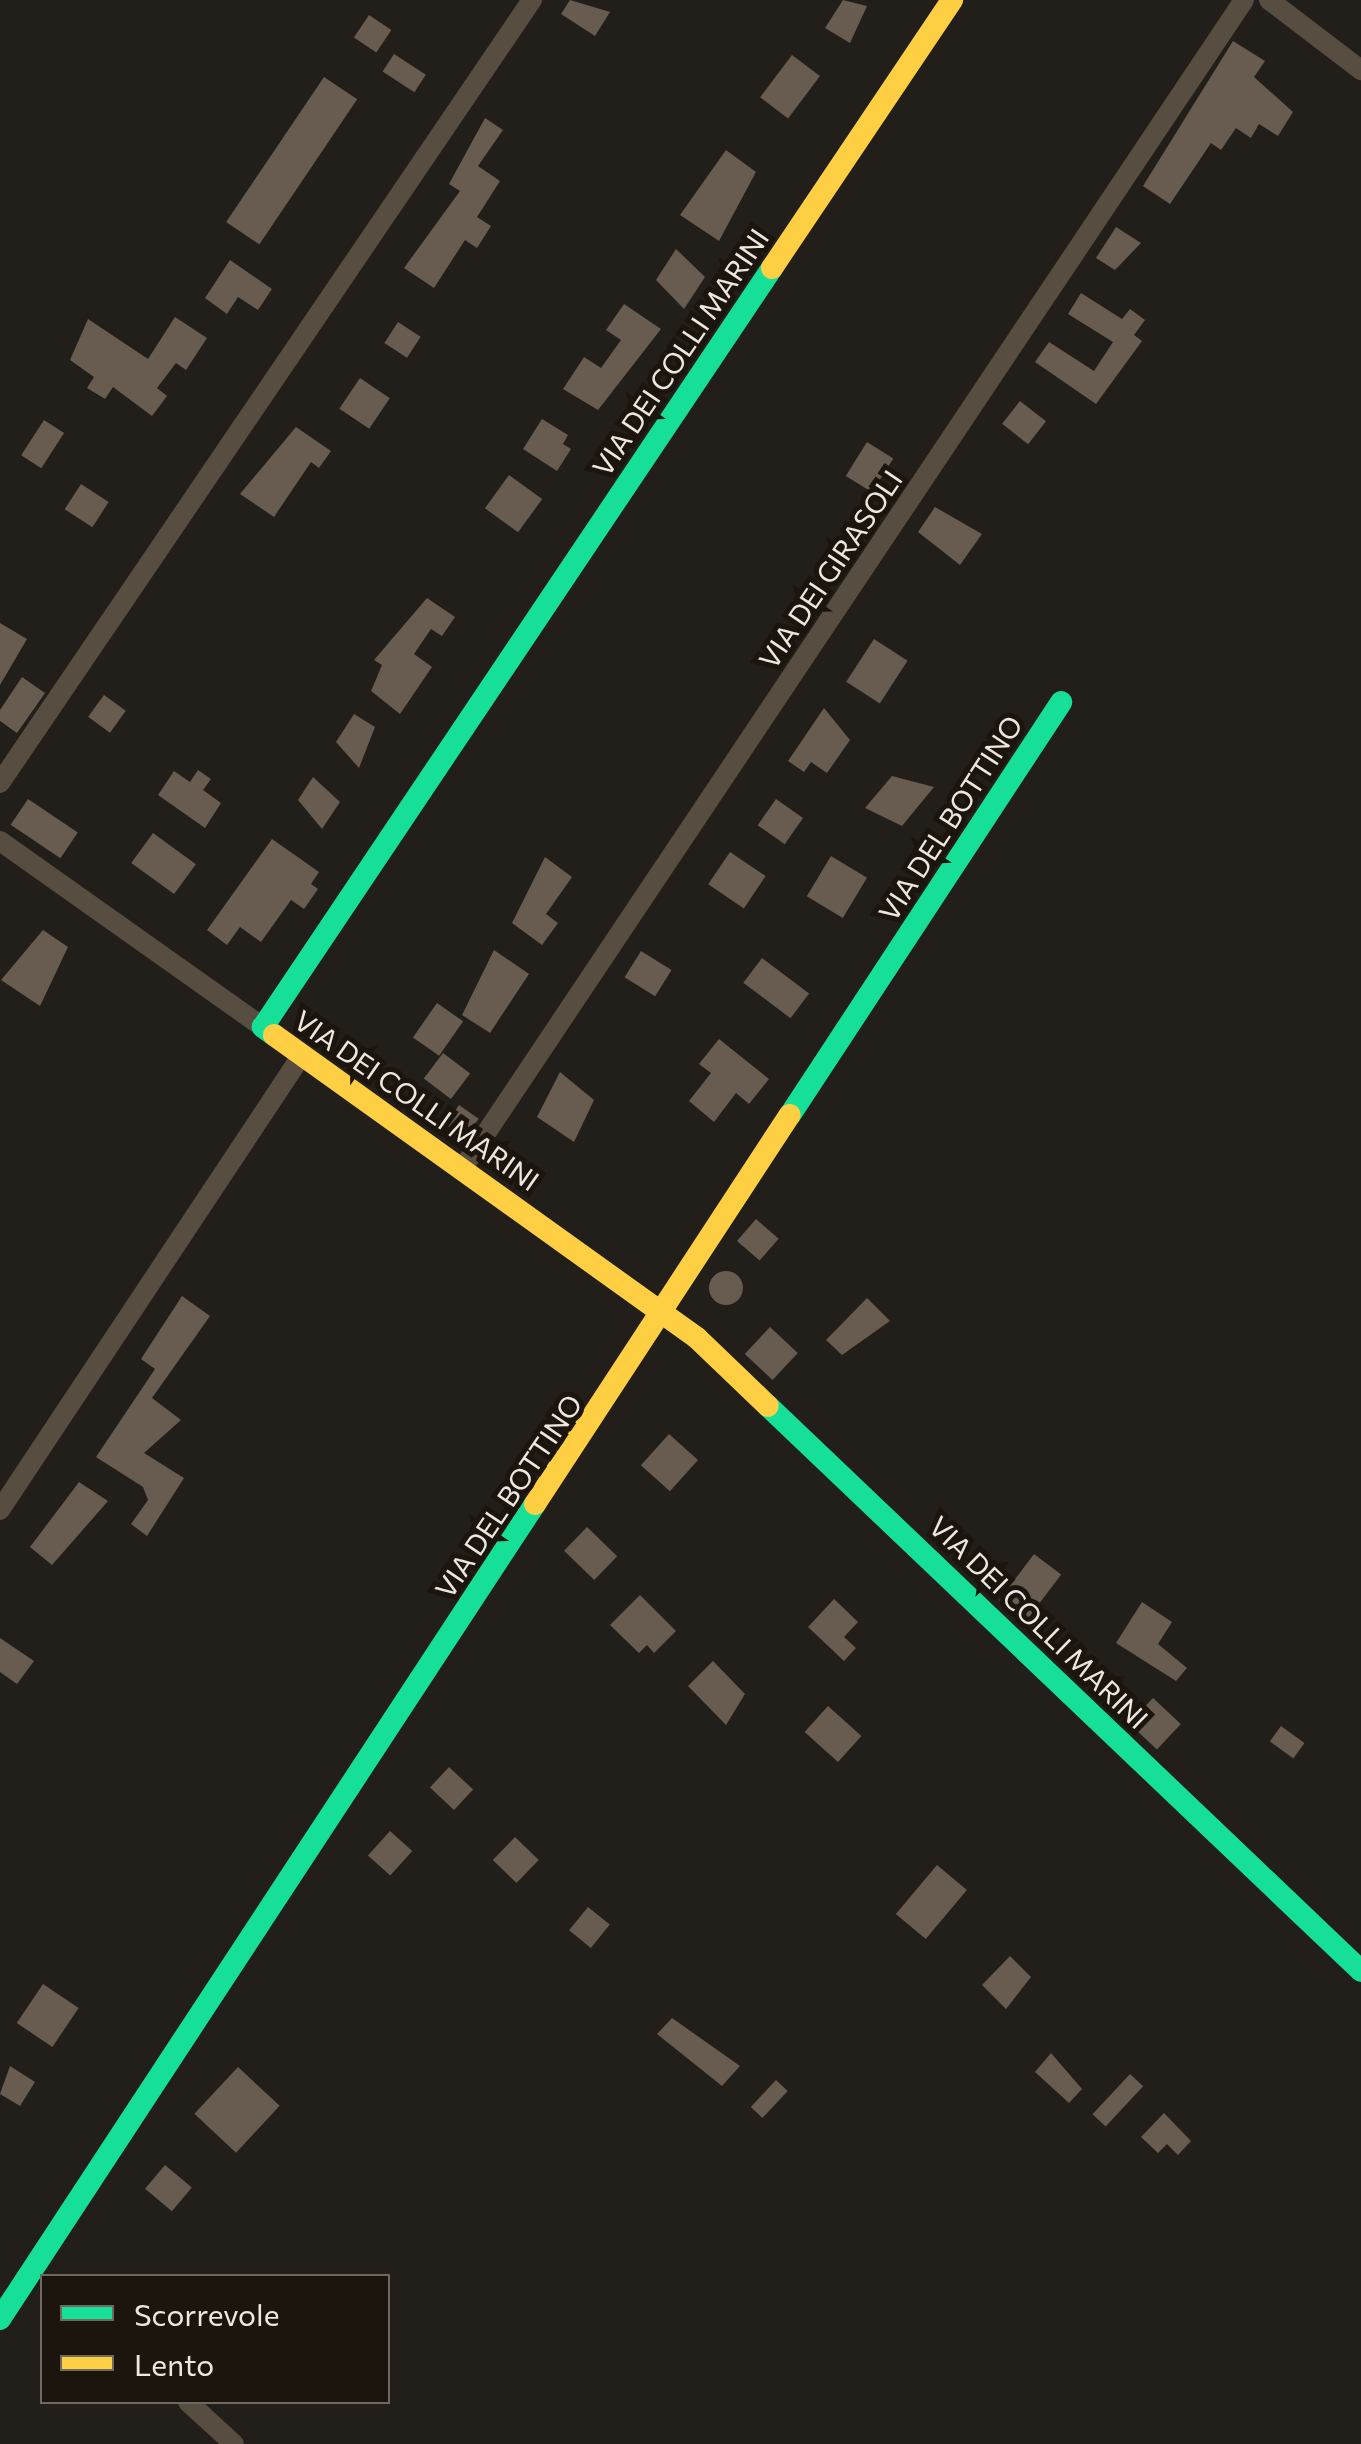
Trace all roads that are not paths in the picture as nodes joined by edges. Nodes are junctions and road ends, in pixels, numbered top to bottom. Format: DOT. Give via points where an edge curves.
graph roads {
  1 [pos="532,0"];
  2 [pos="952,0"];
  3 [pos="1244,0"];
  4 [pos="1269,0"];
  5 [pos="1361,70"];
  6 [pos="1061,702"];
  7 [pos="0,784"];
  8 [pos="0,840"];
  9 [pos="264,1028"];
  10 [pos="302,1054"];
  11 [pos="462,1169"];
  12 [pos="665,1312"];
  13 [pos="0,1510"];
  14 [pos="1361,1971"];
  15 [pos="0,2318"];
  16 [pos="190,2404"];
  17 [pos="234,2444"];
  1 -- 7 [label="street"];
  2 -- 9 [label="street, VIA DEI COLLI MARINI"];
  3 -- 11 [label="street, VIA DEI GIRASOLI"];
  4 -- 5 [label="street"];
  6 -- 12 [label="street, VIA DEL BOTTINO"];
  8 -- 9 [label="street"];
  9 -- 10 [label="street, VIA DEI COLLI MARINI"];
  10 -- 11 [label="street, VIA DEI COLLI MARINI"];
  10 -- 13 [label="street"];
  11 -- 12 [label="street, VIA DEI COLLI MARINI"];
  12 -- 14 [label="street, VIA DEI COLLI MARINI"];
  12 -- 15 [label="street, VIA DEL BOTTINO"];
  16 -- 17 [label="street"];
}
